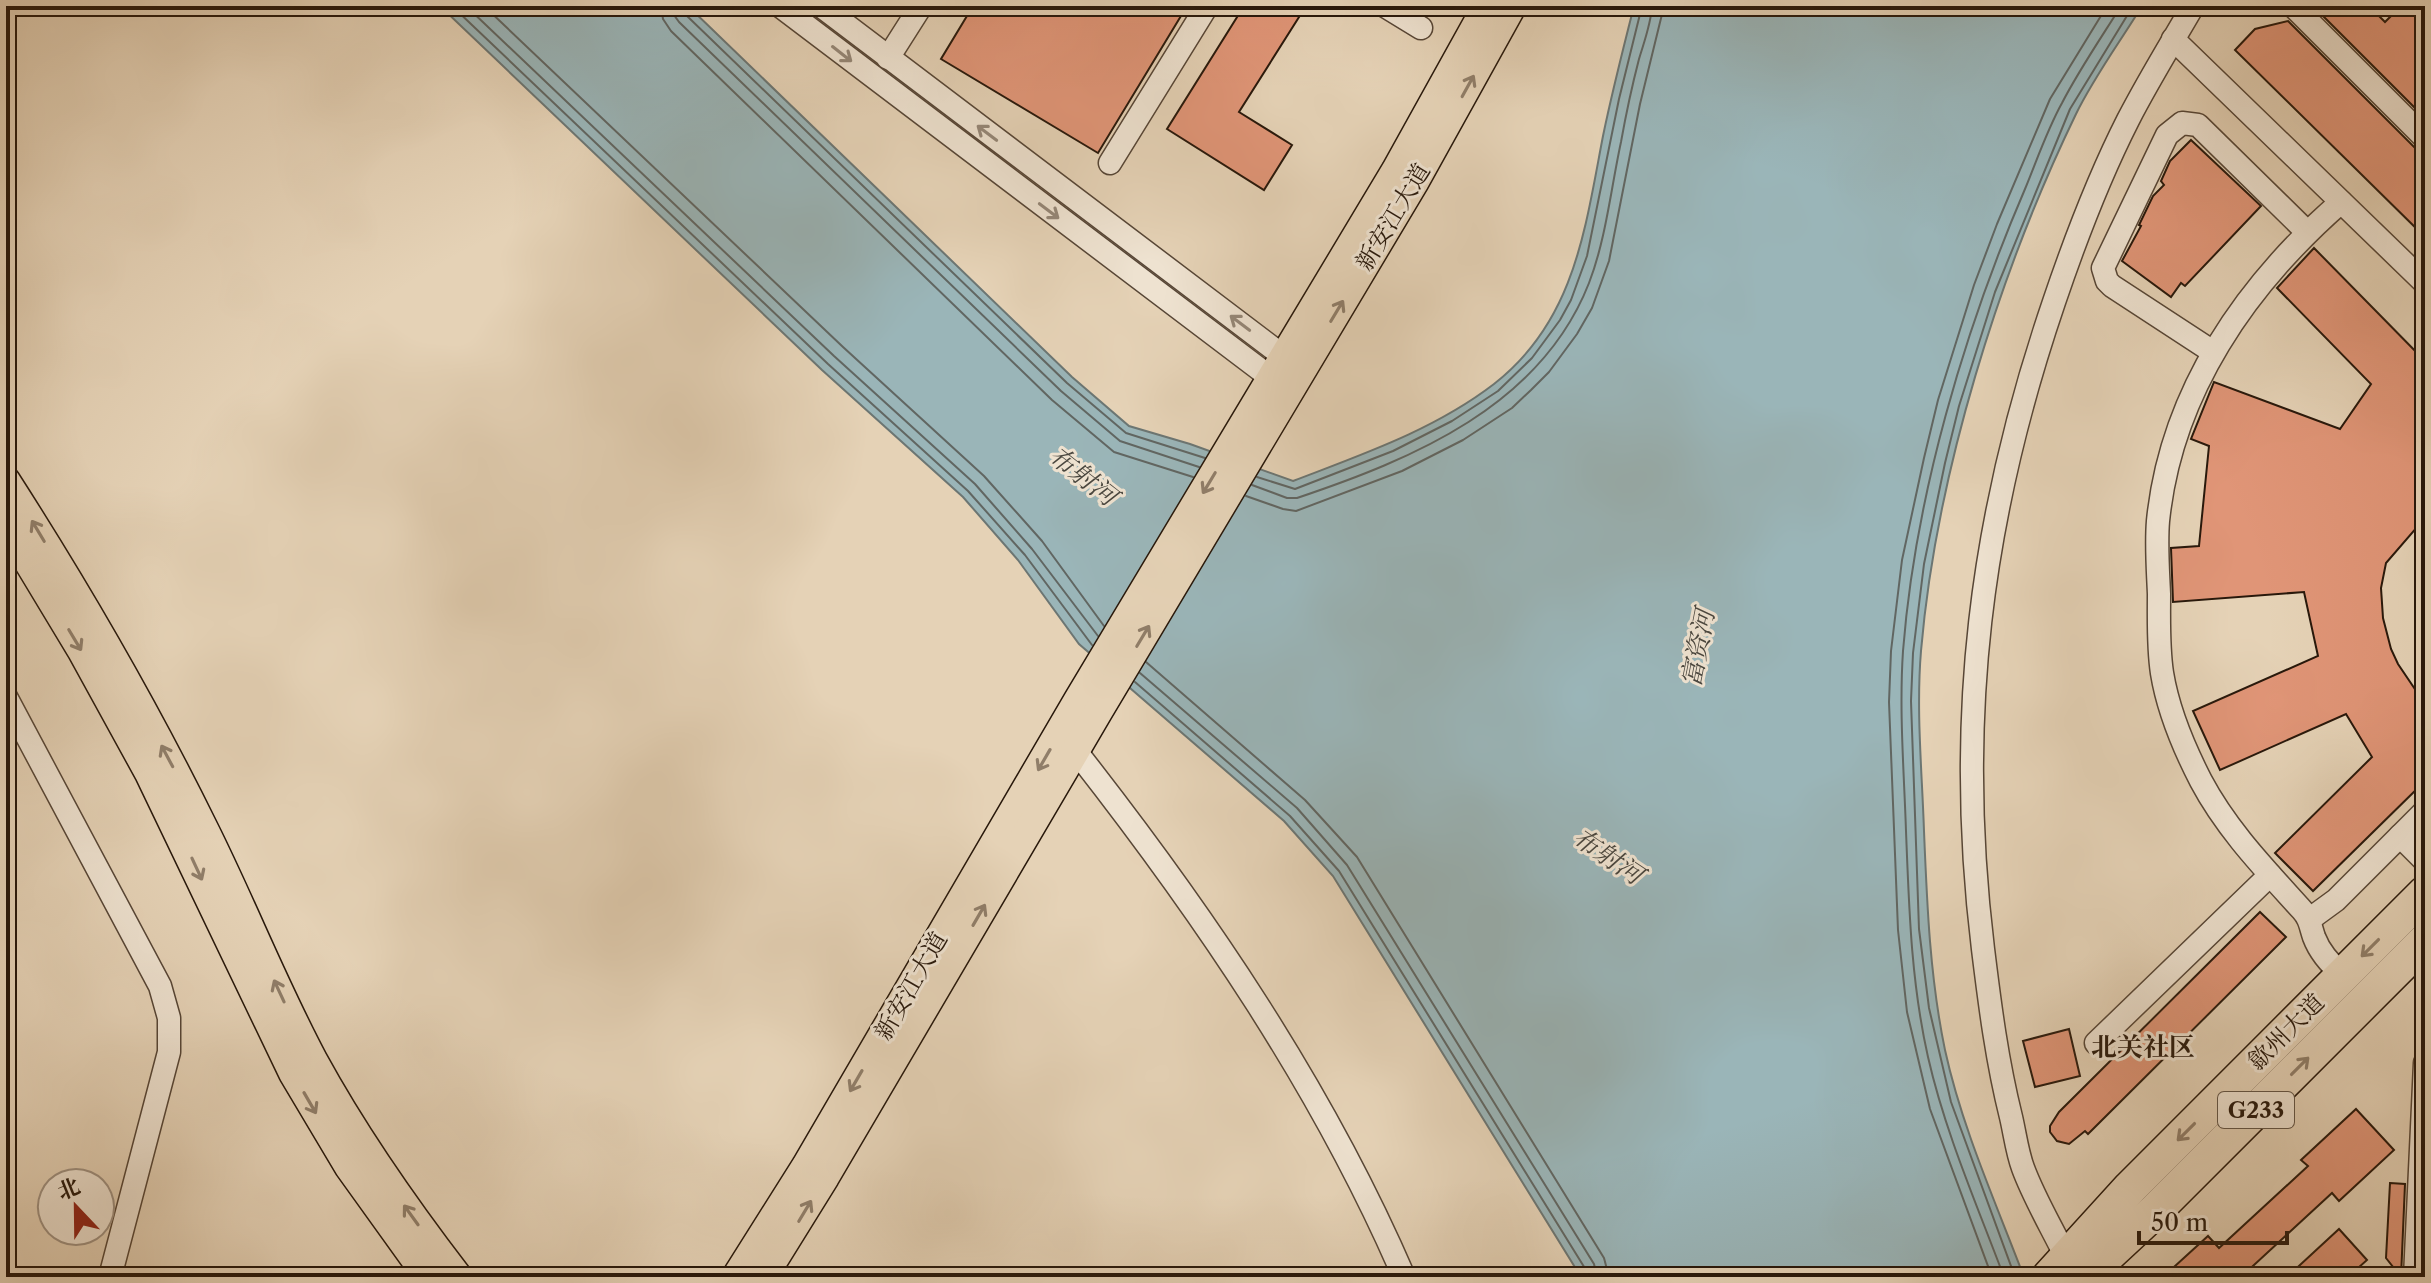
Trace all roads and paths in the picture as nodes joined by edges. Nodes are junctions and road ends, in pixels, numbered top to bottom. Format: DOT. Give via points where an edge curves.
graph roads {
  1 [pos="780,6"];
  2 [pos="821,6"];
  3 [pos="921,6"];
  4 [pos="1207,6"];
  5 [pos="1385,6"];
  6 [pos="1487,6"];
  7 [pos="1512,6"];
  8 [pos="2193,6"];
  9 [pos="2293,6"];
  10 [pos="1421,28"];
  11 [pos="2173,39"];
  12 [pos="888,58"];
  13 [pos="2425,138"];
  14 [pos="1110,163"];
  15 [pos="2341,202"];
  16 [pos="2307,232"];
  17 [pos="2425,283"];
  18 [pos="2213,352"];
  19 [pos="1286,374"];
  20 [pos="6,481"];
  21 [pos="6,525"];
  22 [pos="6,697"];
  23 [pos="1093,698"];
  24 [pos="1075,750"];
  25 [pos="2425,811"];
  26 [pos="2400,836"];
  27 [pos="2425,861"];
  28 [pos="2270,875"];
  29 [pos="2425,893"];
  30 [pos="2310,919"];
  31 [pos="2425,941"];
  32 [pos="2343,975"];
  33 [pos="2096,1043"];
  34 [pos="2425,1063"];
  35 [pos="2066,1270"];
  36 [pos="110,1277"];
  37 [pos="428,1277"];
  38 [pos="458,1277"];
  39 [pos="736,1277"];
  40 [pos="763,1277"];
  41 [pos="1404,1277"];
  42 [pos="2415,1277"];
  1 -- 19 [label="street, one-way"];
  2 -- 12 [label="street"];
  3 -- 12 [label="street"];
  4 -- 14 [label="street"];
  5 -- 10 [label="street"];
  6 -- 19 [label="main road, 新安江大道"];
  19 -- 7 [label="main road, 新安江大道, one-way" via="1415,181"];
  8 -- 11 [label="street"];
  9 -- 13 [label="street"];
  11 -- 15 [label="street"];
  11 -- 35 [label="street" via="2093,195 2035,357 1993,523 1974,674 1973,842 1997,1059 2023,1167"];
  19 -- 12 [label="street, one-way"];
  15 -- 16 [label="street"];
  15 -- 17 [label="street"];
  16 -- 18 [label="street" via="2240,308"];
  16 -- 18 [label="street" via="2198,125 2182,123 2167,135 2104,274 2112,286"];
  18 -- 28 [label="street" via="2186,409 2162,494 2162,672 2201,781 2232,830"];
  19 -- 23 [label="main road, 新安江大道"];
  38 -- 20 [label="main road, one-way" via="338,1103 292,1019 164,750"];
  21 -- 37 [label="main road, one-way" via="149,773 293,1073 349,1167"];
  22 -- 36 [label="street" via="160,986 169,1018 169,1052"];
  23 -- 24 [label="main road, 新安江大道"];
  23 -- 39 [label="main road, 新安江大道, one-way"];
  40 -- 24 [label="main road, 新安江大道, one-way"];
  24 -- 41 [label="street" via="1186,897 1271,1027 1342,1150"];
  25 -- 26 [label="street"];
  26 -- 27 [label="street"];
  26 -- 30 [label="street"];
  28 -- 30 [label="street"];
  28 -- 33 [label="street"];
  29 -- 32 [label="highway, 歙州大道 / G233, one-way"];
  30 -- 32 [label="street" via="2318,947"];
  35 -- 31 [label="highway, 歙州大道 / G233, one-way" via="2154,1212"];
  32 -- 35 [label="highway, 歙州大道 / G233, one-way" via="2130,1188"];
  34 -- 42 [label="street"];
}
